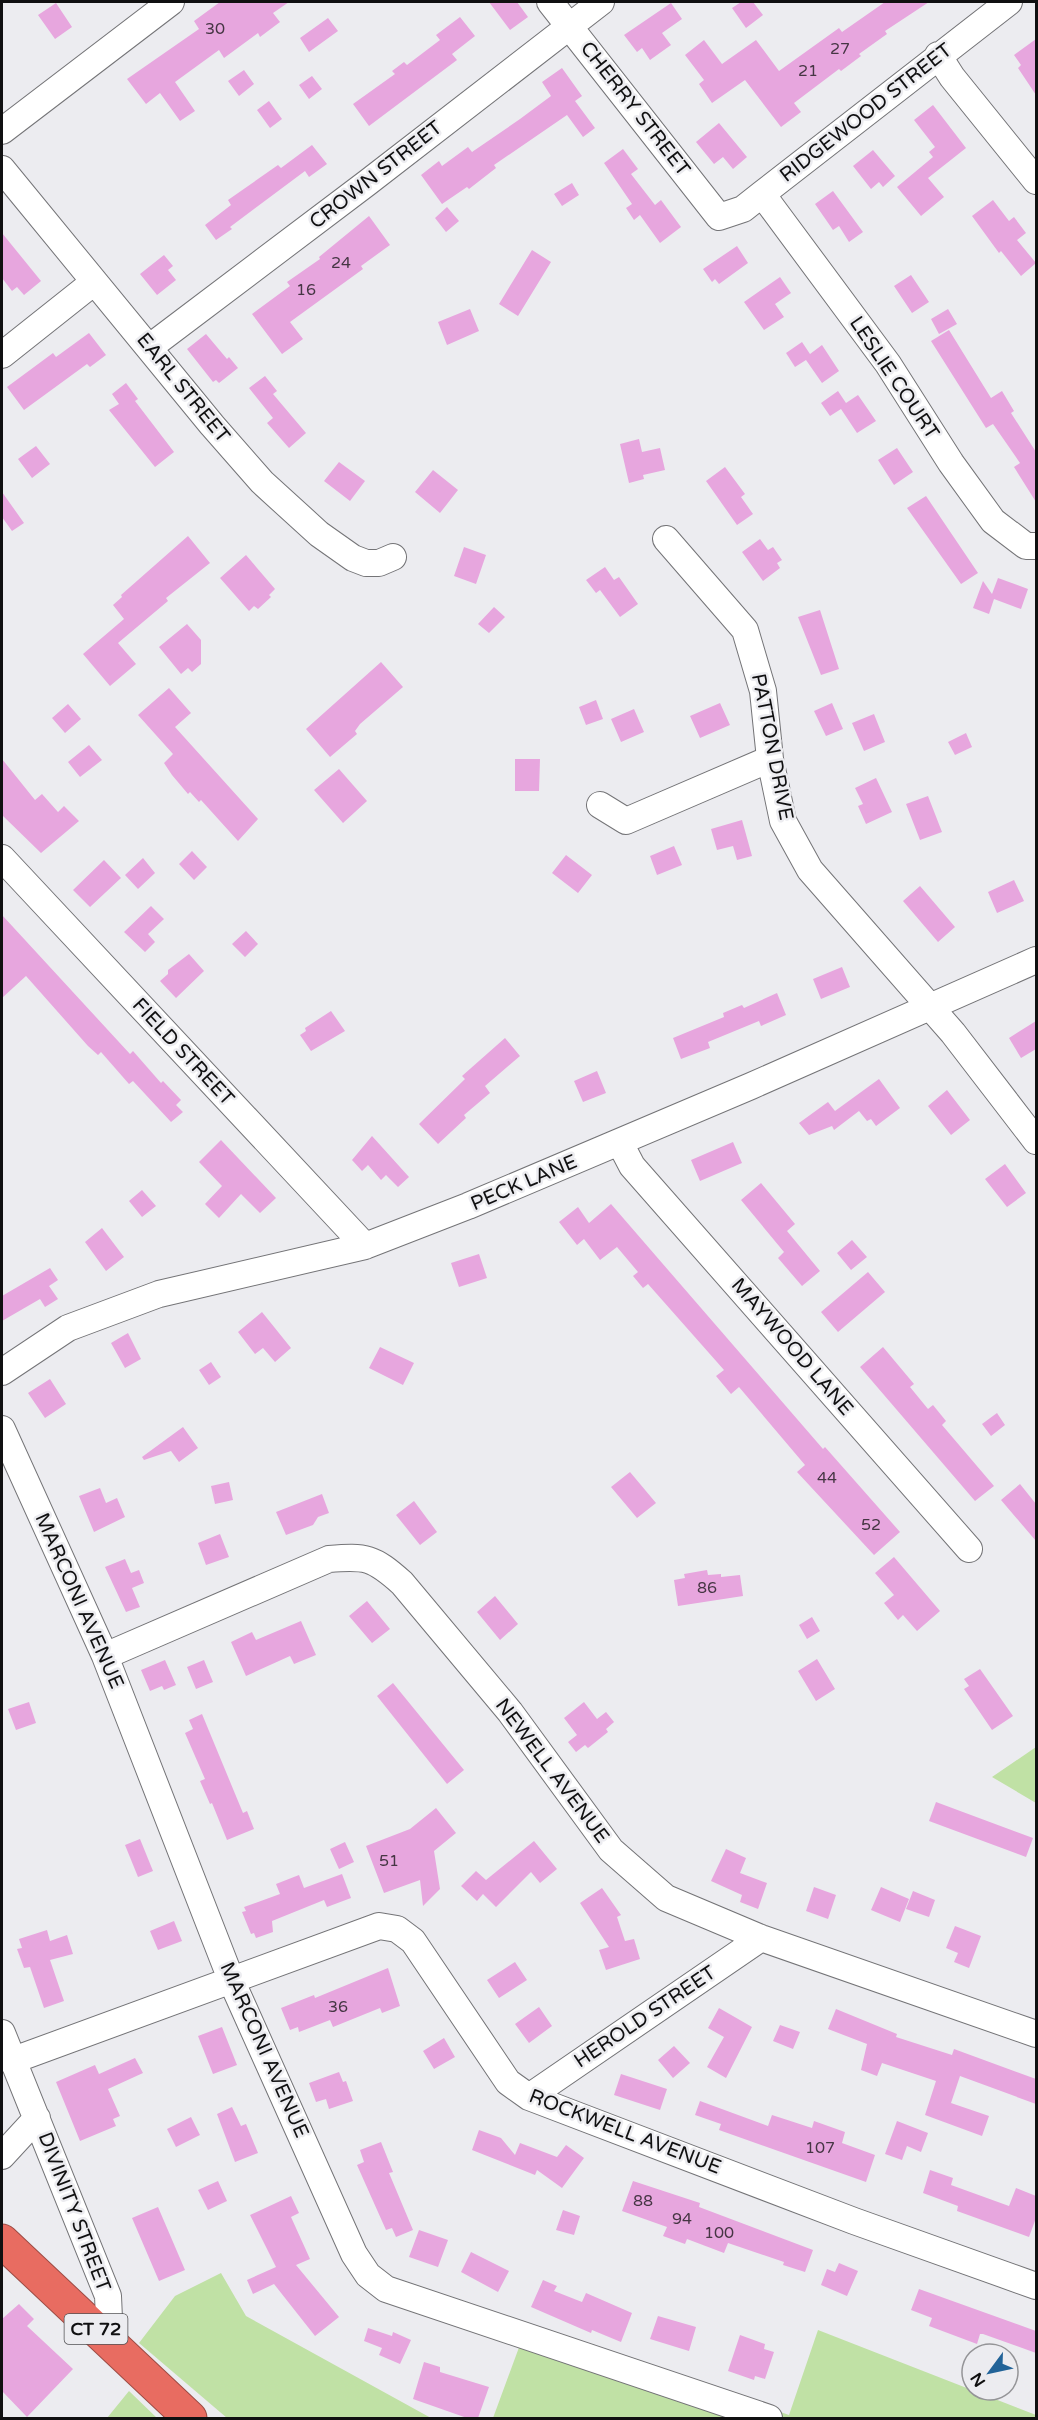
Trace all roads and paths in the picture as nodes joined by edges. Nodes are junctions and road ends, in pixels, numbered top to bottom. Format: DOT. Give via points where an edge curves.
graph roads {
  1 [pos="171,2"];
  2 [pos="550,2"];
  3 [pos="601,2"];
  4 [pos="1009,2"];
  5 [pos="570,26"];
  6 [pos="938,55"];
  7 [pos="2,131"];
  8 [pos="2,169"];
  9 [pos="1036,181"];
  10 [pos="762,194"];
  11 [pos="719,217"];
  12 [pos="94,282"];
  13 [pos="150,347"];
  14 [pos="2,355"];
  15 [pos="666,539"];
  16 [pos="1036,546"];
  17 [pos="393,557"];
  18 [pos="770,759"];
  19 [pos="600,805"];
  20 [pos="2,858"];
  21 [pos="1036,960"];
  22 [pos="930,1007"];
  23 [pos="1036,1141"];
  24 [pos="620,1143"];
  25 [pos="364,1246"];
  26 [pos="2,1372"];
  27 [pos="2,1428"];
  28 [pos="969,1549"];
  29 [pos="105,1656"];
  30 [pos="761,1938"];
  31 [pos="232,1982"];
  32 [pos="2,2033"];
  33 [pos="1036,2034"];
  34 [pos="11,2061"];
  35 [pos="529,2097"];
  36 [pos="37,2118"];
  37 [pos="2,2156"];
  38 [pos="2,2241"];
  39 [pos="1036,2286"];
  40 [pos="110,2342"];
  41 [pos="190,2418"];
  42 [pos="769,2418"];
  1 -- 7 [label="street"];
  2 -- 5 [label="street, CHERRY STREET"];
  3 -- 5 [label="street, CROWN STREET"];
  4 -- 6 [label="street, RIDGEWOOD STREET"];
  5 -- 11 [label="street, CHERRY STREET"];
  5 -- 13 [label="street, CROWN STREET"];
  6 -- 9 [label="street"];
  6 -- 10 [label="street, RIDGEWOOD STREET"];
  8 -- 12 [label="street, EARL STREET"];
  10 -- 11 [label="street, RIDGEWOOD STREET"];
  10 -- 16 [label="street, LESLIE COURT" via="888,364 993,521 1026,546"];
  12 -- 13 [label="street, EARL STREET"];
  12 -- 14 [label="street"];
  13 -- 17 [label="street, EARL STREET" via="262,482 319,534 366,563"];
  15 -- 18 [label="street, PATTON DRIVE" via="745,630 763,691"];
  18 -- 19 [label="street" via="626,821"];
  18 -- 22 [label="street, PATTON DRIVE" via="783,821 810,870"];
  20 -- 25 [label="street, FIELD STREET"];
  21 -- 22 [label="street, PECK LANE"];
  22 -- 23 [label="street, PATTON DRIVE"];
  22 -- 24 [label="street, PECK LANE"];
  24 -- 25 [label="street, PECK LANE"];
  24 -- 28 [label="street, MAYWOOD LANE" via="632,1166"];
  25 -- 26 [label="street, PECK LANE" via="159,1294 68,1328"];
  27 -- 29 [label="street, MARCONI AVENUE"];
  29 -- 30 [label="street, NEWELL AVENUE" via="328,1559 361,1557 383,1566 402,1583 510,1712 611,1850 666,1898"];
  29 -- 31 [label="street, MARCONI AVENUE"];
  30 -- 33 [label="street, NEWELL AVENUE"];
  30 -- 35 [label="street, HEROLD STREET"];
  31 -- 34 [label="street, ROCKWELL AVENUE"];
  31 -- 35 [label="street, ROCKWELL AVENUE" via="379,1926 397,1929 413,1941 508,2082"];
  31 -- 42 [label="street, MARCONI AVENUE" via="354,2254 368,2275 386,2289"];
  32 -- 34 [label="street, DIVINITY STREET"];
  34 -- 36 [label="street, DIVINITY STREET"];
  35 -- 39 [label="street, ROCKWELL AVENUE"];
  36 -- 37 [label="street, DIVINITY STREET"];
  36 -- 40 [label="street, DIVINITY STREET" via="108,2296"];
  38 -- 40 [label="highway, CT 72"];
  40 -- 41 [label="highway, CT 72"];
}
